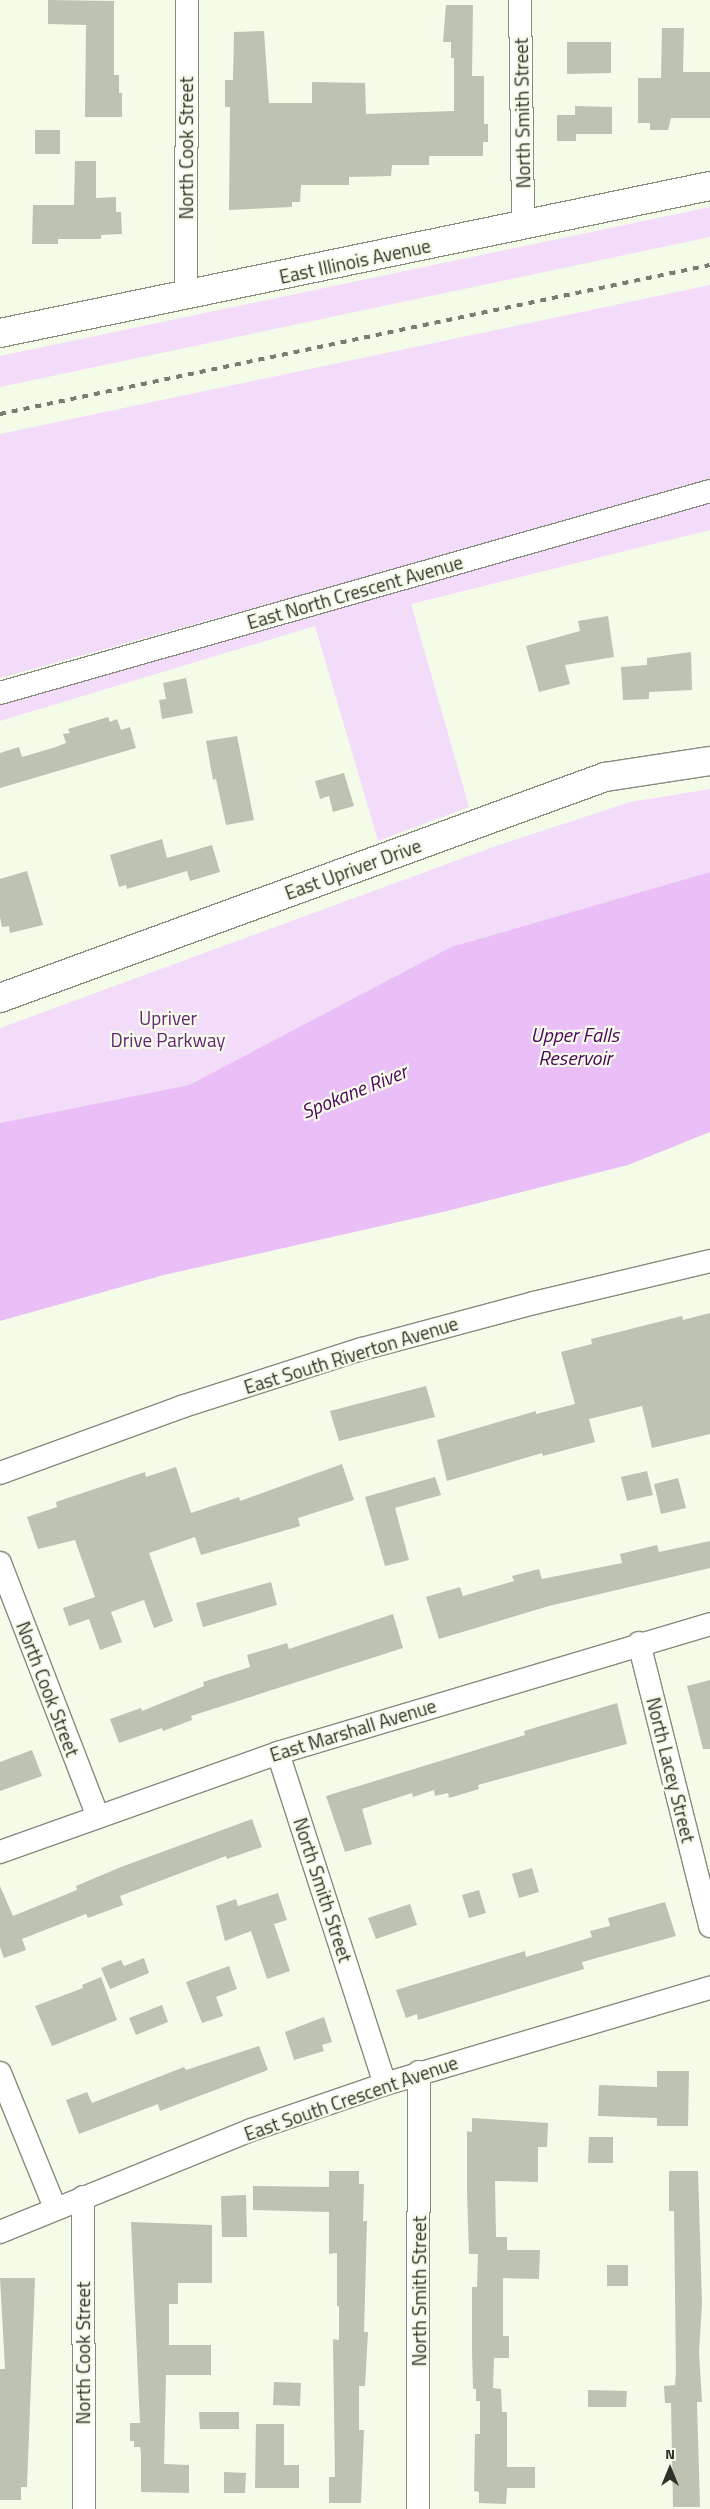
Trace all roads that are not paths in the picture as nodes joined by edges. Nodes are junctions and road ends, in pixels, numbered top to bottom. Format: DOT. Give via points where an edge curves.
graph roads {
  1 [pos="187,0"];
  2 [pos="520,0"];
  3 [pos="710,186"];
  4 [pos="523,226"];
  5 [pos="186,296"];
  6 [pos="0,333"];
  7 [pos="710,491"];
  8 [pos="0,693"];
  9 [pos="710,761"];
  10 [pos="0,998"];
  11 [pos="710,1261"];
  12 [pos="0,1473"];
  13 [pos="0,1563"];
  14 [pos="710,1624"];
  15 [pos="639,1643"];
  16 [pos="278,1753"];
  17 [pos="97,1815"];
  18 [pos="0,1852"];
  19 [pos="710,1926"];
  20 [pos="710,1988"];
  21 [pos="420,2072"];
  22 [pos="0,2073"];
  23 [pos="385,2084"];
  24 [pos="83,2197"];
  25 [pos="55,2208"];
  26 [pos="0,2232"];
  27 [pos="84,2509"];
  28 [pos="418,2509"];
  1 -- 5 [label="street, North Cook Street"];
  2 -- 4 [label="street, North Smith Street"];
  3 -- 4 [label="street, East Illinois Avenue"];
  4 -- 5 [label="street, East Illinois Avenue"];
  5 -- 6 [label="street, East Illinois Avenue"];
  7 -- 8 [label="street, East North Crescent Avenue"];
  9 -- 10 [label="street, East Upriver Drive" via="605,777"];
  11 -- 12 [label="street, East South Riverton Avenue" via="362,1349 181,1407"];
  13 -- 17 [label="street, North Cook Street"];
  14 -- 15 [label="street, East Marshall Avenue"];
  15 -- 16 [label="street, East Marshall Avenue"];
  15 -- 19 [label="street, North Lacey Street"];
  16 -- 17 [label="street, East Marshall Avenue"];
  16 -- 23 [label="street, North Smith Street"];
  17 -- 18 [label="street, East Marshall Avenue"];
  20 -- 21 [label="street, East South Crescent Avenue"];
  21 -- 23 [label="street, East South Crescent Avenue"];
  21 -- 28 [label="street, North Smith Street"];
  22 -- 25 [label="street"];
  23 -- 24 [label="street, East South Crescent Avenue" via="251,2130"];
  24 -- 25 [label="street, East South Crescent Avenue"];
  24 -- 27 [label="street, North Cook Street"];
  25 -- 26 [label="street, East South Crescent Avenue"];
}
